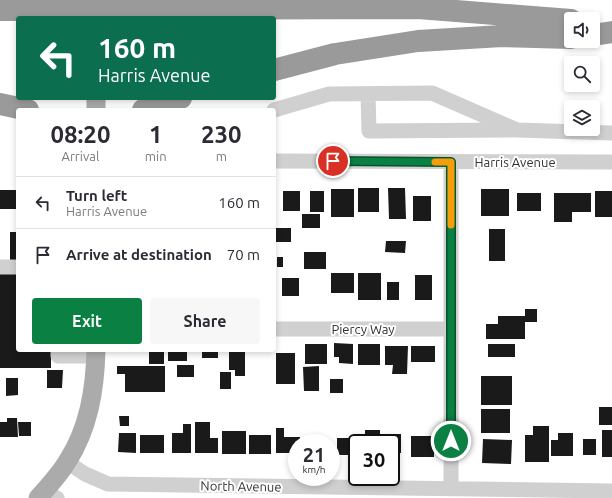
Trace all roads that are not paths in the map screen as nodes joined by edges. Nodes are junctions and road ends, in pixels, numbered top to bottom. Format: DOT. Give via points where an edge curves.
graph roads {
  1 [pos="96,0"];
  2 [pos="0,10"];
  3 [pos="96,16"];
  4 [pos="564,19"];
  5 [pos="600,24"];
  6 [pos="612,25"];
  7 [pos="612,32"];
  8 [pos="600,34"];
  9 [pos="564,38"];
  10 [pos="276,69"];
  11 [pos="368,94"];
  12 [pos="175,100"];
  13 [pos="0,104"];
  14 [pos="19,108"];
  15 [pos="149,108"];
  16 [pos="276,109"];
  17 [pos="517,130"];
  18 [pos="612,133"];
  19 [pos="276,161"];
  20 [pos="451,162"];
  21 [pos="612,162"];
  22 [pos="0,267"];
  23 [pos="16,267"];
  24 [pos="276,329"];
  25 [pos="451,329"];
  26 [pos="58,352"];
  27 [pos="96,353"];
  28 [pos="67,462"];
  29 [pos="451,489"];
  30 [pos="612,491"];
  31 [pos="324,493"];
  32 [pos="46,496"];
  1 -- 3 [label="main road"];
  2 -- 4 [label="highway, bridge" via="418,8"];
  5 -- 6 [label="highway"];
  7 -- 8 [label="highway"];
  9 -- 10 [label="highway" via="502,36 418,41 335,54"];
  11 -- 16 [label="street" via="329,94"];
  11 -- 17 [label="street" via="432,93"];
  11 -- 17 [label="street" via="369,131"];
  12 -- 15 [label="highway"];
  13 -- 14 [label="highway"];
  17 -- 18 [label="street"];
  19 -- 20 [label="street, Harris Avenue"];
  20 -- 21 [label="street, Harris Avenue"];
  20 -- 25 [label="street"];
  22 -- 23 [label="street"];
  24 -- 25 [label="street, Piercy Way"];
  25 -- 29 [label="street"];
  26 -- 27 [label="street" via="58,356"];
  27 -- 28 [label="main road" via="92,400 79,440"];
  28 -- 31 [label="street, North Avenue" via="108,484"];
  28 -- 32 [label="main road"];
  29 -- 30 [label="street, North Avenue"];
  29 -- 31 [label="street, North Avenue"];
}
